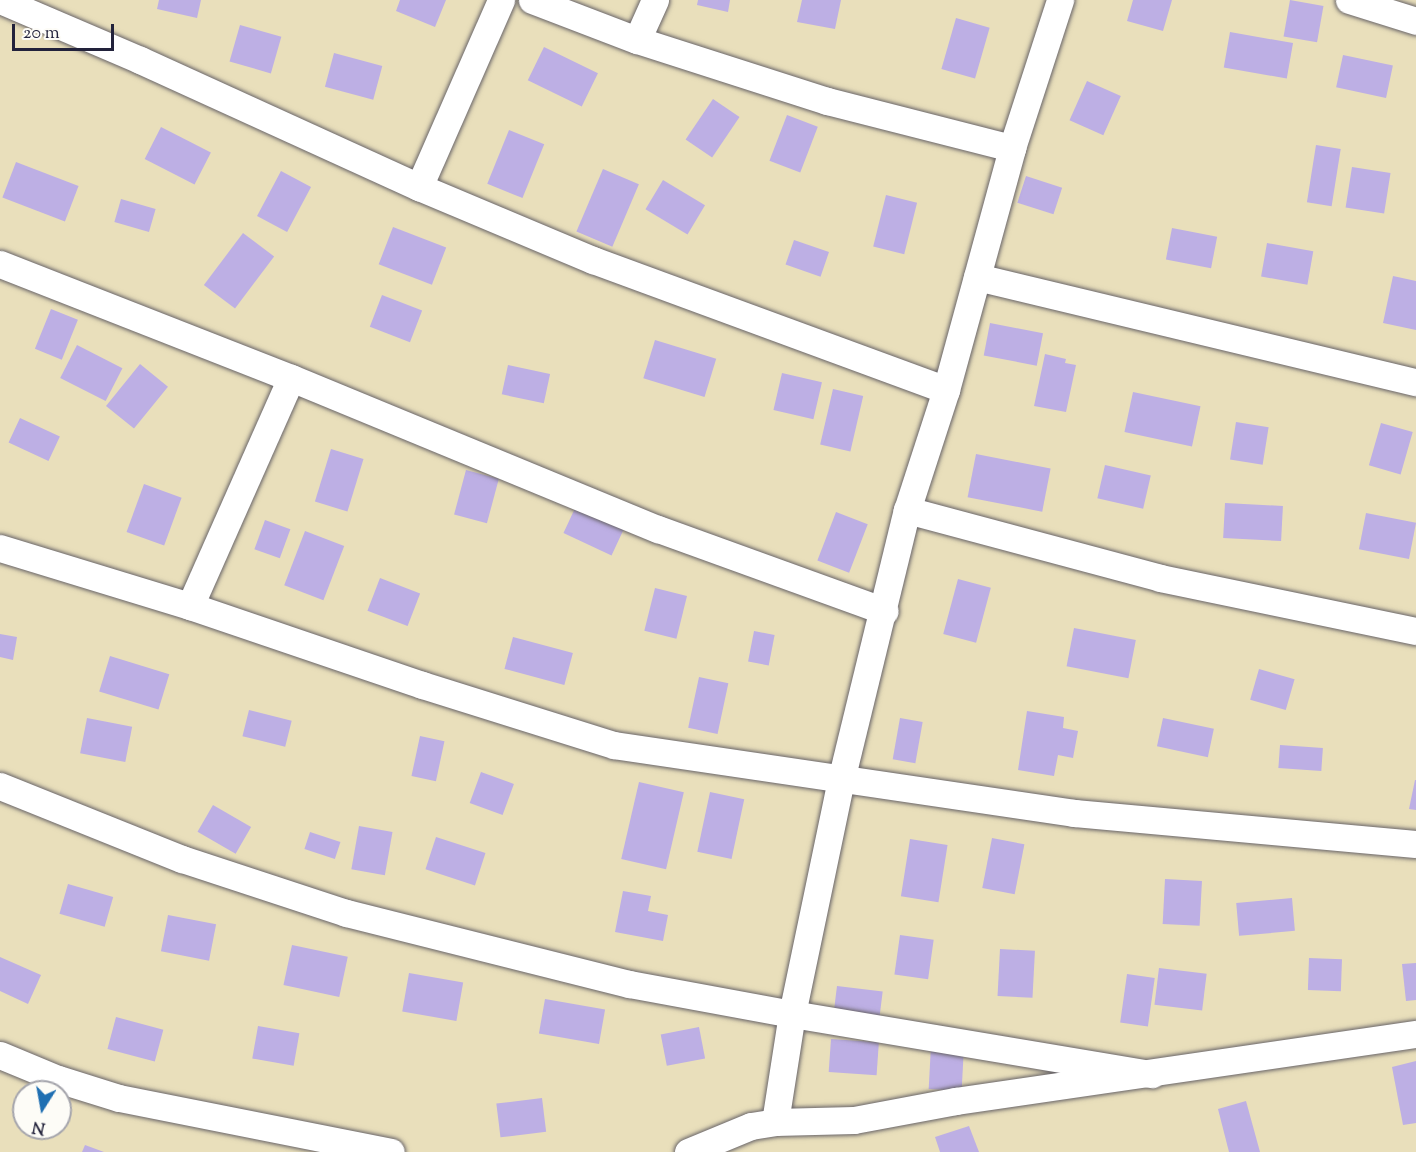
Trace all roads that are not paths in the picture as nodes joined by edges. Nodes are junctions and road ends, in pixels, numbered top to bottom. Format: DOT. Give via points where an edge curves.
graph roads {
  1 [pos="0,0"];
  2 [pos="501,0"];
  3 [pos="532,0"];
  4 [pos="655,0"];
  5 [pos="1060,0"];
  6 [pos="1349,0"];
  7 [pos="1416,21"];
  8 [pos="638,40"];
  9 [pos="1012,148"];
  10 [pos="419,187"];
  11 [pos="0,264"];
  12 [pos="977,277"];
  13 [pos="291,378"];
  14 [pos="1416,382"];
  15 [pos="946,390"];
  16 [pos="907,510"];
  17 [pos="0,548"];
  18 [pos="190,606"];
  19 [pos="885,610"];
  20 [pos="1416,632"];
  21 [pos="841,780"];
  22 [pos="0,786"];
  23 [pos="1416,844"];
  24 [pos="792,1014"];
  25 [pos="1416,1034"];
  26 [pos="0,1055"];
  27 [pos="1152,1074"];
  28 [pos="775,1122"];
  29 [pos="391,1152"];
  30 [pos="688,1152"];
  1 -- 10 [label="street"];
  2 -- 10 [label="street"];
  3 -- 8 [label="street"];
  4 -- 8 [label="street"];
  5 -- 9 [label="street"];
  6 -- 7 [label="street"];
  8 -- 9 [label="street" via="827,101"];
  9 -- 12 [label="street"];
  10 -- 15 [label="street" via="593,260"];
  11 -- 13 [label="street"];
  12 -- 14 [label="street"];
  12 -- 15 [label="street"];
  13 -- 18 [label="street"];
  13 -- 19 [label="street" via="658,529"];
  15 -- 16 [label="street"];
  16 -- 19 [label="street"];
  16 -- 20 [label="street" via="1160,578"];
  17 -- 18 [label="street"];
  18 -- 21 [label="street" via="614,745"];
  19 -- 21 [label="street"];
  21 -- 23 [label="street" via="1074,813"];
  21 -- 24 [label="street"];
  22 -- 24 [label="street" via="182,859 346,913 629,984"];
  24 -- 27 [label="street"];
  24 -- 28 [label="street"];
  25 -- 27 [label="street"];
  26 -- 29 [label="street" via="119,1098"];
  27 -- 28 [label="street" via="854,1119"];
  28 -- 30 [label="street" via="751,1126"];
}
